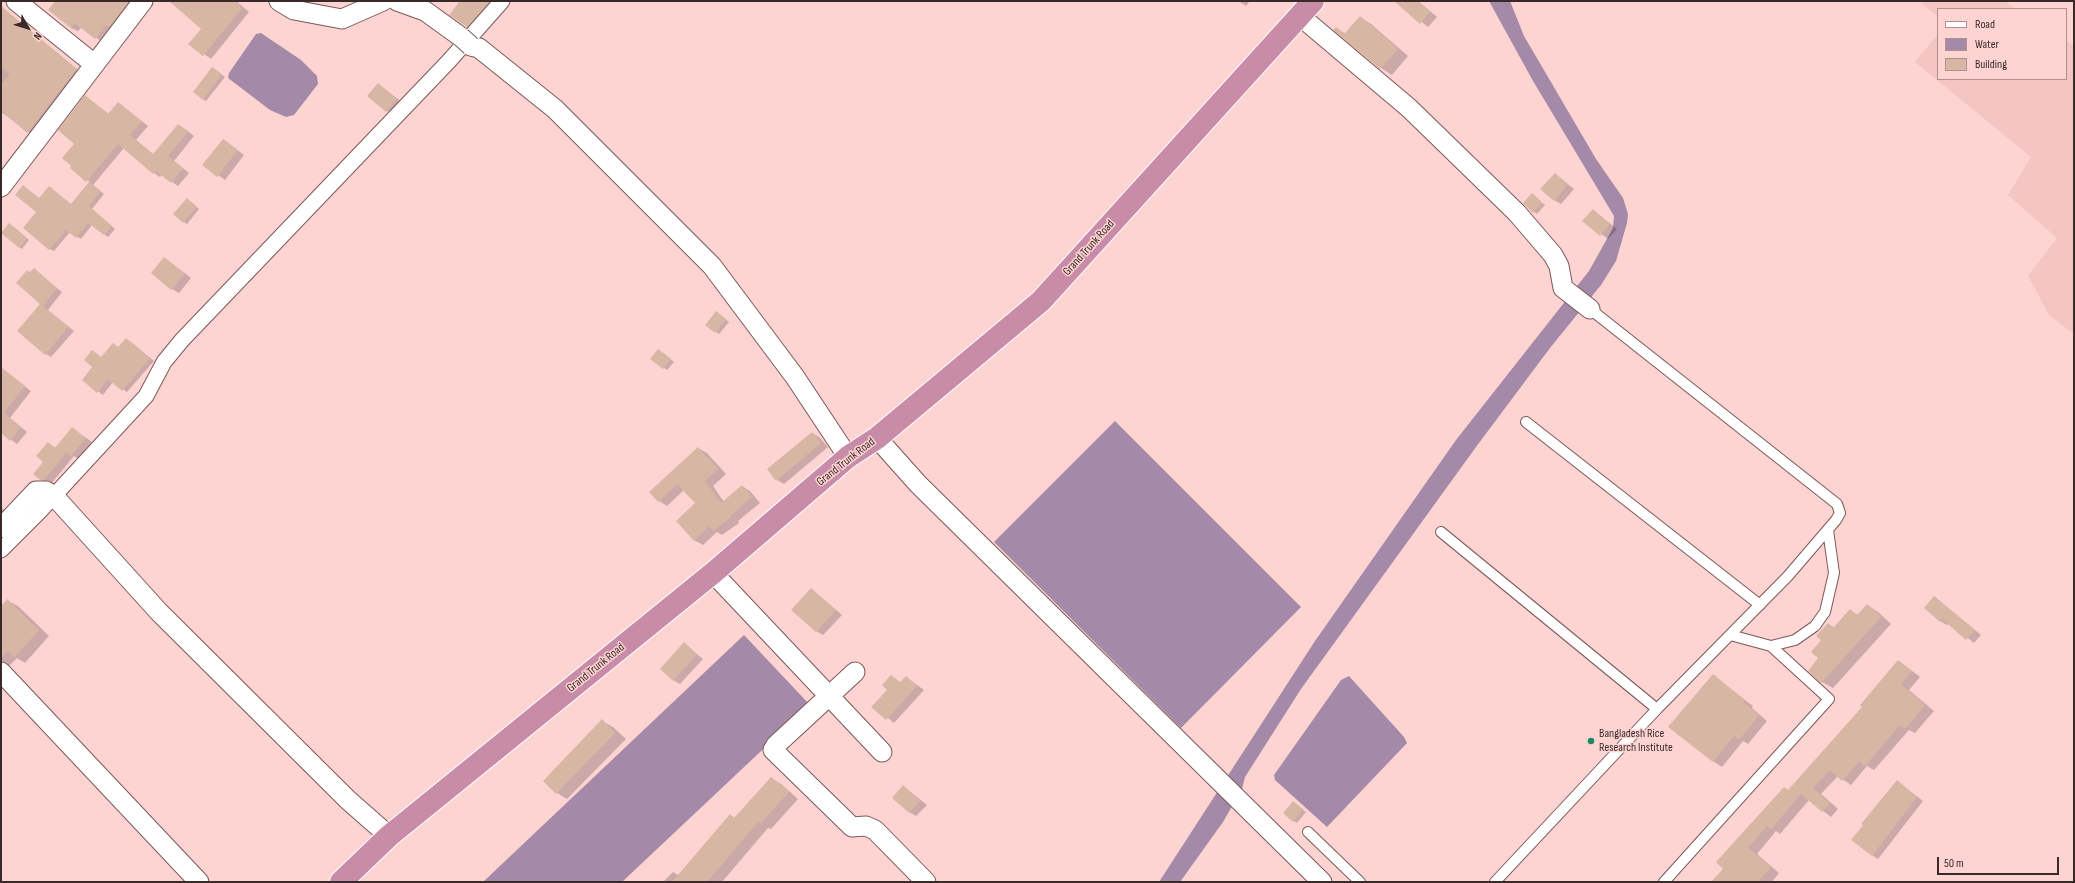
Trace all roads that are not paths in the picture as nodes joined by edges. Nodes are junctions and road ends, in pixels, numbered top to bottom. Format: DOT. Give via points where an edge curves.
graph roads {
  1 [pos="16,1"];
  2 [pos="143,1"];
  3 [pos="279,1"];
  4 [pos="382,1"];
  5 [pos="397,1"];
  6 [pos="502,1"];
  7 [pos="1306,8"];
  8 [pos="94,64"];
  9 [pos="1,187"];
  10 [pos="1590,310"];
  11 [pos="1526,422"];
  12 [pos="877,438"];
  13 [pos="848,457"];
  14 [pos="54,496"];
  15 [pos="1,528"];
  16 [pos="1828,530"];
  17 [pos="1442,532"];
  18 [pos="1,550"];
  19 [pos="713,573"];
  20 [pos="1760,605"];
  21 [pos="1730,635"];
  22 [pos="1771,646"];
  23 [pos="1,672"];
  24 [pos="854,672"];
  25 [pos="829,695"];
  26 [pos="1657,709"];
  27 [pos="882,752"];
  28 [pos="1308,832"];
  29 [pos="389,836"];
  30 [pos="199,882"];
  31 [pos="341,882"];
  32 [pos="926,882"];
  33 [pos="1322,882"];
  34 [pos="1360,882"];
  35 [pos="1495,882"];
  36 [pos="1664,882"];
  1 -- 8 [label="street"];
  2 -- 8 [label="street"];
  3 -- 4 [label="street" via="294,10 342,19"];
  5 -- 13 [label="street" via="425,12 466,42 480,48 554,109 712,266 795,377"];
  6 -- 14 [label="street" via="449,61 182,340 164,362 146,396"];
  7 -- 10 [label="street" via="1517,213 1553,255 1559,266 1563,288"];
  7 -- 12 [label="highway, Grand Trunk Road" via="1041,301"];
  8 -- 9 [label="street"];
  10 -- 16 [label="lane" via="1837,504 1840,513"];
  11 -- 20 [label="lane"];
  12 -- 13 [label="highway, Grand Trunk Road"];
  12 -- 33 [label="street" via="918,484"];
  13 -- 19 [label="highway, Grand Trunk Road"];
  14 -- 15 [label="street" via="46,491 36,492"];
  14 -- 18 [label="street"];
  14 -- 29 [label="street" via="159,612 348,800"];
  16 -- 20 [label="lane"];
  16 -- 22 [label="lane" via="1834,573 1825,612 1806,634 1795,640"];
  17 -- 26 [label="lane"];
  19 -- 25 [label="street"];
  19 -- 29 [label="highway, Grand Trunk Road"];
  20 -- 21 [label="lane"];
  21 -- 22 [label="lane"];
  21 -- 26 [label="lane"];
  22 -- 36 [label="lane" via="1830,699"];
  23 -- 30 [label="street"];
  24 -- 25 [label="street"];
  25 -- 27 [label="street"];
  25 -- 32 [label="street" via="776,745 774,750 852,827 866,826 875,830"];
  26 -- 35 [label="lane"];
  28 -- 34 [label="lane"];
  29 -- 31 [label="highway, Grand Trunk Road"];
}
